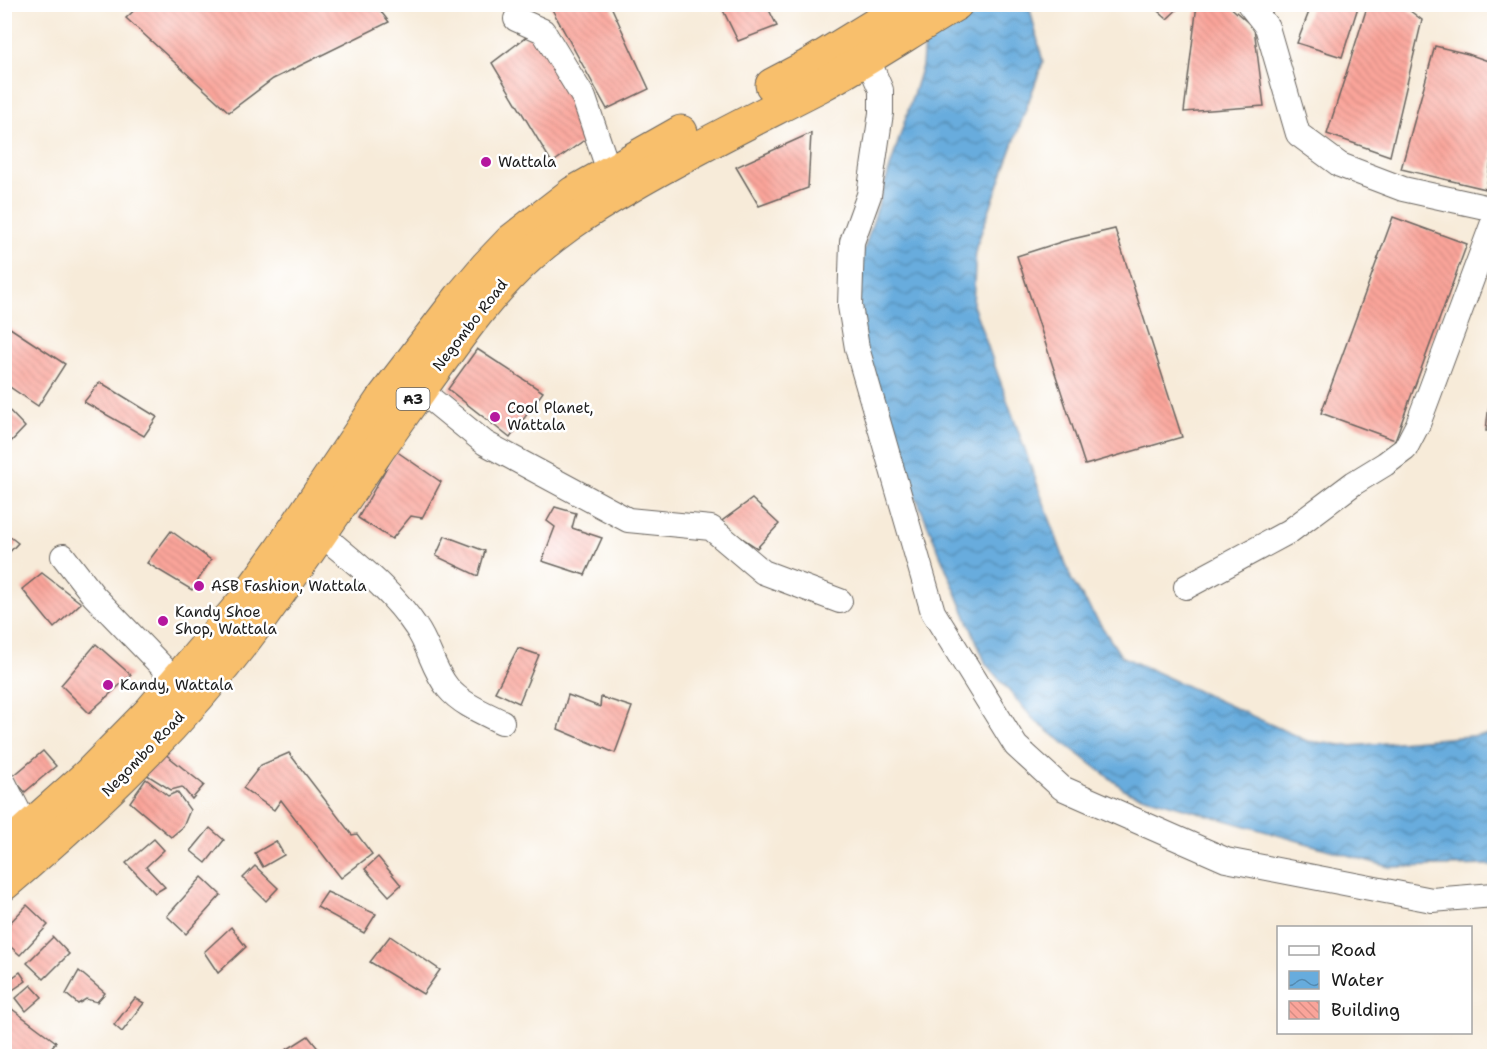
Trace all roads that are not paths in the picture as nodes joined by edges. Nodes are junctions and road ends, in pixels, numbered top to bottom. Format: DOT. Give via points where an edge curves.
graph roads {
  1 [pos="956,4"];
  2 [pos="1250,4"];
  3 [pos="911,13"];
  4 [pos="516,19"];
  5 [pos="867,57"];
  6 [pos="613,182"];
  7 [pos="1494,209"];
  8 [pos="1494,220"];
  9 [pos="410,383"];
  10 [pos="321,534"];
  11 [pos="63,556"];
  12 [pos="1186,587"];
  13 [pos="840,601"];
  14 [pos="176,681"];
  15 [pos="502,722"];
  16 [pos="4,783"];
  17 [pos="16,840"];
  18 [pos="4,884"];
  19 [pos="1494,895"];
  1 -- 3 [label="highway, Negombo Road / A3"];
  2 -- 7 [label="street" via="1267,27 1298,134 1340,165 1403,189"];
  3 -- 5 [label="highway, Negombo Road / A3"];
  3 -- 6 [label="highway, Negombo Road / A3" via="808,66"];
  4 -- 6 [label="street" via="543,31 584,98"];
  5 -- 6 [label="highway, Negombo Road / A3" via="662,168"];
  5 -- 19 [label="street" via="881,90 881,113 868,195 852,242 850,306 857,348 933,612 1016,746 1062,788 1226,860 1432,900"];
  6 -- 9 [label="highway, Negombo Road / A3" via="573,193 511,242 473,281"];
  8 -- 12 [label="street" via="1418,424 1405,449 1290,531"];
  9 -- 10 [label="highway, Negombo Road / A3"];
  9 -- 13 [label="street" via="485,443 628,520 711,528 763,573"];
  9 -- 14 [label="highway, Negombo Road / A3" via="381,401 242,604"];
  10 -- 15 [label="street" via="373,577 417,627 448,689"];
  10 -- 18 [label="highway, Negombo Road / A3" via="219,671 153,746"];
  11 -- 14 [label="street" via="94,596"];
  14 -- 17 [label="highway, Negombo Road / A3" via="88,775"];
  16 -- 17 [label="street"];
}
